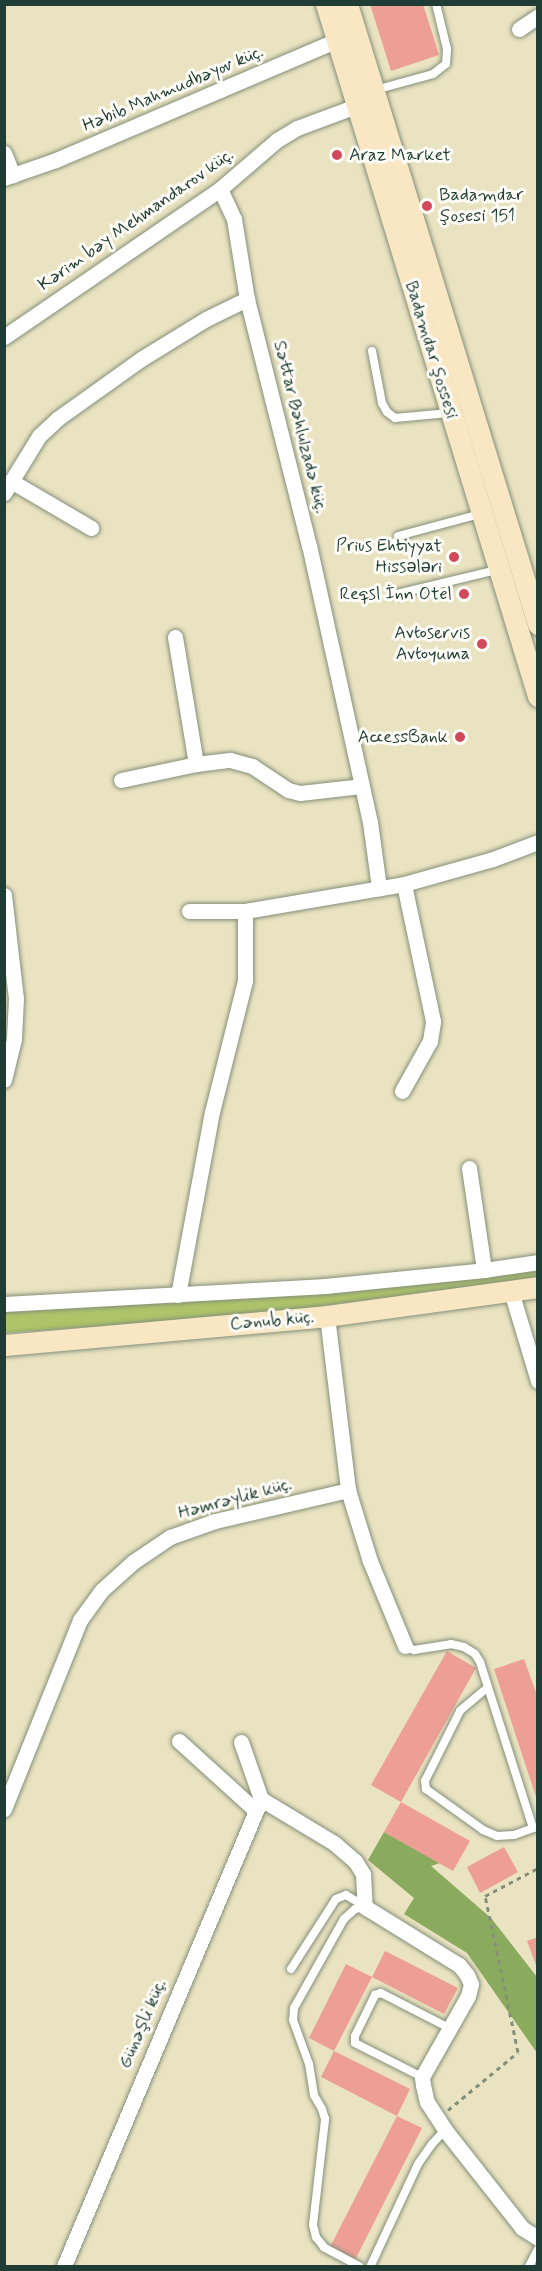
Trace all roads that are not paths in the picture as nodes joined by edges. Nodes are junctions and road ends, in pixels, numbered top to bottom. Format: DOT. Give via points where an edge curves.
graph roads {
  1 [pos="326,4"];
  2 [pos="347,4"];
  3 [pos="436,4"];
  4 [pos="537,16"];
  5 [pos="519,29"];
  6 [pos="346,37"];
  7 [pos="373,90"];
  8 [pos="356,106"];
  9 [pos="4,153"];
  10 [pos="9,176"];
  11 [pos="220,189"];
  12 [pos="247,299"];
  13 [pos="4,337"];
  14 [pos="372,351"];
  15 [pos="456,358"];
  16 [pos="435,364"];
  17 [pos="450,413"];
  18 [pos="8,487"];
  19 [pos="481,514"];
  20 [pos="92,528"];
  21 [pos="398,536"];
  22 [pos="499,570"];
  23 [pos="397,594"];
  24 [pos="537,624"];
  25 [pos="175,637"];
  26 [pos="537,696"];
  27 [pos="196,764"];
  28 [pos="122,780"];
  29 [pos="361,786"];
  30 [pos="537,842"];
  31 [pos="404,884"];
  32 [pos="379,888"];
  33 [pos="4,895"];
  34 [pos="245,910"];
  35 [pos="189,911"];
  36 [pos="4,1080"];
  37 [pos="402,1091"];
  38 [pos="469,1168"];
  39 [pos="537,1262"];
  40 [pos="484,1270"];
  41 [pos="537,1287"];
  42 [pos="511,1291"];
  43 [pos="178,1295"];
  44 [pos="4,1304"];
  45 [pos="327,1316"];
  46 [pos="4,1345"];
  47 [pos="537,1381"];
  48 [pos="348,1490"];
  49 [pos="405,1646"];
  50 [pos="487,1688"];
  51 [pos="179,1740"];
  52 [pos="241,1742"];
  53 [pos="258,1804"];
  54 [pos="4,1809"];
  55 [pos="535,1827"];
  56 [pos="365,1907"];
  57 [pos="291,1969"];
  58 [pos="449,2028"];
  59 [pos="422,2076"];
  60 [pos="442,2124"];
  61 [pos="537,2238"];
  62 [pos="537,2249"];
  63 [pos="64,2266"];
  64 [pos="359,2266"];
  65 [pos="371,2266"];
  66 [pos="529,2266"];
  1 -- 6 [label="main road, Badamdar şossesi"];
  2 -- 6 [label="main road, Badamdar şossesi"];
  3 -- 7 [label="lane" via="447,49 446,64 433,74"];
  4 -- 5 [label="street"];
  6 -- 7 [label="main road, Badamdar şossesi"];
  6 -- 8 [label="main road, Badamdar şossesi"];
  6 -- 10 [label="street, Həbib Mahmudbəyov küç." via="56,160"];
  7 -- 15 [label="main road, Badamdar şossesi"];
  8 -- 11 [label="street, Kərim bəy Mehmandarov küç." via="297,128 277,140"];
  8 -- 16 [label="main road, Badamdar şossesi"];
  9 -- 10 [label="street"];
  11 -- 12 [label="street, Səttar Bəhlulzadə küç." via="234,219"];
  11 -- 13 [label="street, Kərim bəy Mehmandarov küç."];
  12 -- 18 [label="street" via="206,319 102,385 39,436"];
  12 -- 29 [label="street, Səttar Bəhlulzadə küç." via="309,545"];
  14 -- 17 [label="lane" via="387,412 395,418"];
  15 -- 16 [label="main road"];
  15 -- 24 [label="main road, Badamdar şossesi"];
  16 -- 17 [label="main road, Badamdar şossesi"];
  17 -- 19 [label="main road, Badamdar şossesi"];
  18 -- 20 [label="street"];
  19 -- 21 [label="lane"];
  19 -- 22 [label="main road, Badamdar şossesi"];
  22 -- 23 [label="lane"];
  22 -- 26 [label="main road, Badamdar şossesi"];
  25 -- 27 [label="street"];
  27 -- 28 [label="street"];
  27 -- 29 [label="street" via="230,760 252,766 288,790 300,793"];
  29 -- 32 [label="street, Səttar Bəhlulzadə küç."];
  30 -- 31 [label="street" via="494,859"];
  31 -- 32 [label="street"];
  31 -- 37 [label="street" via="433,1021 430,1041"];
  32 -- 34 [label="street"];
  33 -- 36 [label="street" via="16,998 14,1039"];
  34 -- 35 [label="street"];
  34 -- 43 [label="street" via="245,981 212,1112"];
  38 -- 40 [label="street"];
  39 -- 40 [label="street, Cənub küç."];
  40 -- 43 [label="street, Cənub küç."];
  41 -- 42 [label="main road, Cənub küç."];
  42 -- 45 [label="main road, Cənub küç."];
  42 -- 47 [label="street"];
  43 -- 44 [label="street, Cənub küç."];
  45 -- 46 [label="main road, Cənub küç."];
  45 -- 48 [label="street"];
  48 -- 49 [label="street" via="370,1561"];
  48 -- 54 [label="street, Həmrəylik küç." via="215,1521 170,1538 133,1562 102,1590 80,1620"];
  49 -- 50 [label="lane" via="414,1650 443,1644 464,1647 480,1662"];
  50 -- 55 [label="lane"];
  50 -- 55 [label="lane" via="460,1711 425,1781 426,1790 497,1836"];
  51 -- 53 [label="street"];
  52 -- 53 [label="street"];
  53 -- 56 [label="street" via="334,1843 356,1860 363,1874"];
  53 -- 63 [label="street, Günəşli küç."];
  56 -- 57 [label="lane" via="346,1895 336,1899"];
  56 -- 58 [label="street" via="459,1965 467,1975 471,1984 468,1996"];
  56 -- 64 [label="lane" via="355,1909 344,1919 294,2008 292,2020 325,2119 314,2231 324,2247"];
  58 -- 59 [label="street"];
  58 -- 59 [label="lane" via="381,1993 375,1995 355,2043"];
  59 -- 60 [label="street" via="427,2102"];
  60 -- 61 [label="street" via="522,2228"];
  60 -- 65 [label="lane" via="418,2164"];
  62 -- 66 [label="lane"];
}
